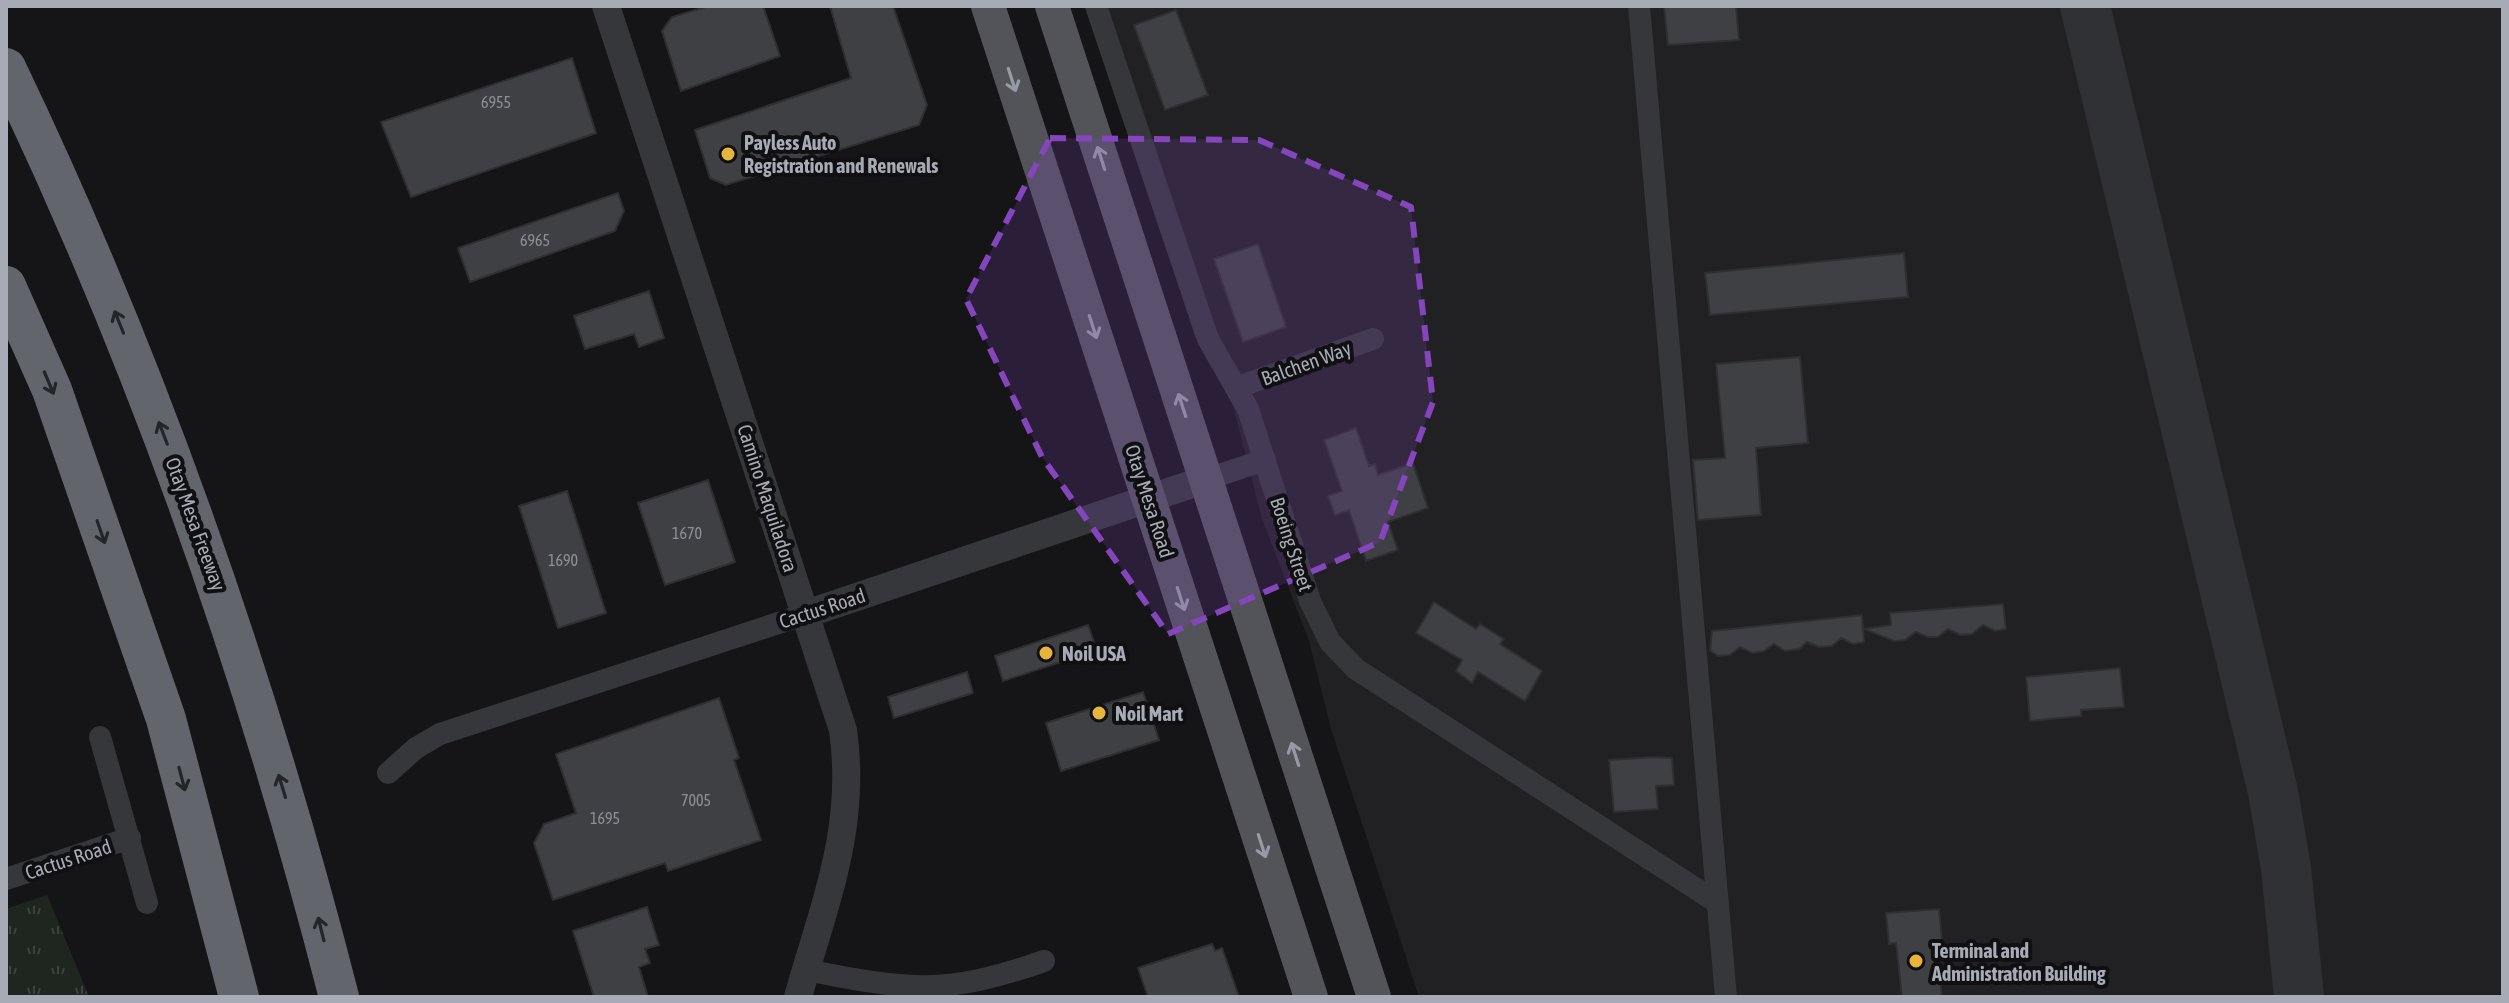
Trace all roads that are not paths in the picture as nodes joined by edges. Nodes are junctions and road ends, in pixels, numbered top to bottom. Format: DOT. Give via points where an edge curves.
graph roads {
  1 [pos="606,6"];
  2 [pos="988,6"];
  3 [pos="1052,6"];
  4 [pos="1096,6"];
  5 [pos="1639,6"];
  6 [pos="6,68"];
  7 [pos="6,286"];
  8 [pos="1373,339"];
  9 [pos="1238,387"];
  10 [pos="1265,460"];
  11 [pos="1207,479"];
  12 [pos="1149,498"];
  13 [pos="806,614"];
  14 [pos="100,737"];
  15 [pos="388,773"];
  16 [pos="130,838"];
  17 [pos="6,879"];
  18 [pos="147,903"];
  19 [pos="1718,903"];
  20 [pos="1044,961"];
  21 [pos="806,970"];
  22 [pos="239,997"];
  23 [pos="339,997"];
  24 [pos="798,997"];
  25 [pos="1311,997"];
  26 [pos="1374,997"];
  27 [pos="1726,997"];
  1 -- 13 [label="street, Camino Maquiladora"];
  2 -- 12 [label="main road, Otay Mesa Road, one-way"];
  11 -- 3 [label="main road, one-way"];
  4 -- 9 [label="street, Boeing Street" via="1208,339"];
  5 -- 19 [label="street"];
  23 -- 6 [label="highway, Otay Mesa Freeway, one-way" via="278,773 197,521 113,306"];
  7 -- 22 [label="highway, one-way" via="52,390 166,719"];
  8 -- 9 [label="street, Balchen Way"];
  9 -- 10 [label="street, Boeing Street"];
  10 -- 11 [label="street, Cactus Road"];
  10 -- 19 [label="street, Boeing Street" via="1310,601 1342,656"];
  11 -- 12 [label="street, Cactus Road"];
  26 -- 11 [label="main road, one-way"];
  12 -- 13 [label="street, Cactus Road"];
  12 -- 25 [label="main road, Otay Mesa Road, one-way"];
  13 -- 15 [label="street, Cactus Road" via="440,734"];
  13 -- 21 [label="street, Camino Maquiladora" via="843,730 849,788 846,828"];
  14 -- 16 [label="street"];
  16 -- 17 [label="street, Cactus Road"];
  16 -- 18 [label="street"];
  19 -- 27 [label="street"];
  20 -- 21 [label="street" via="976,983 917,989"];
  21 -- 24 [label="street, Camino Maquiladora"];
}
